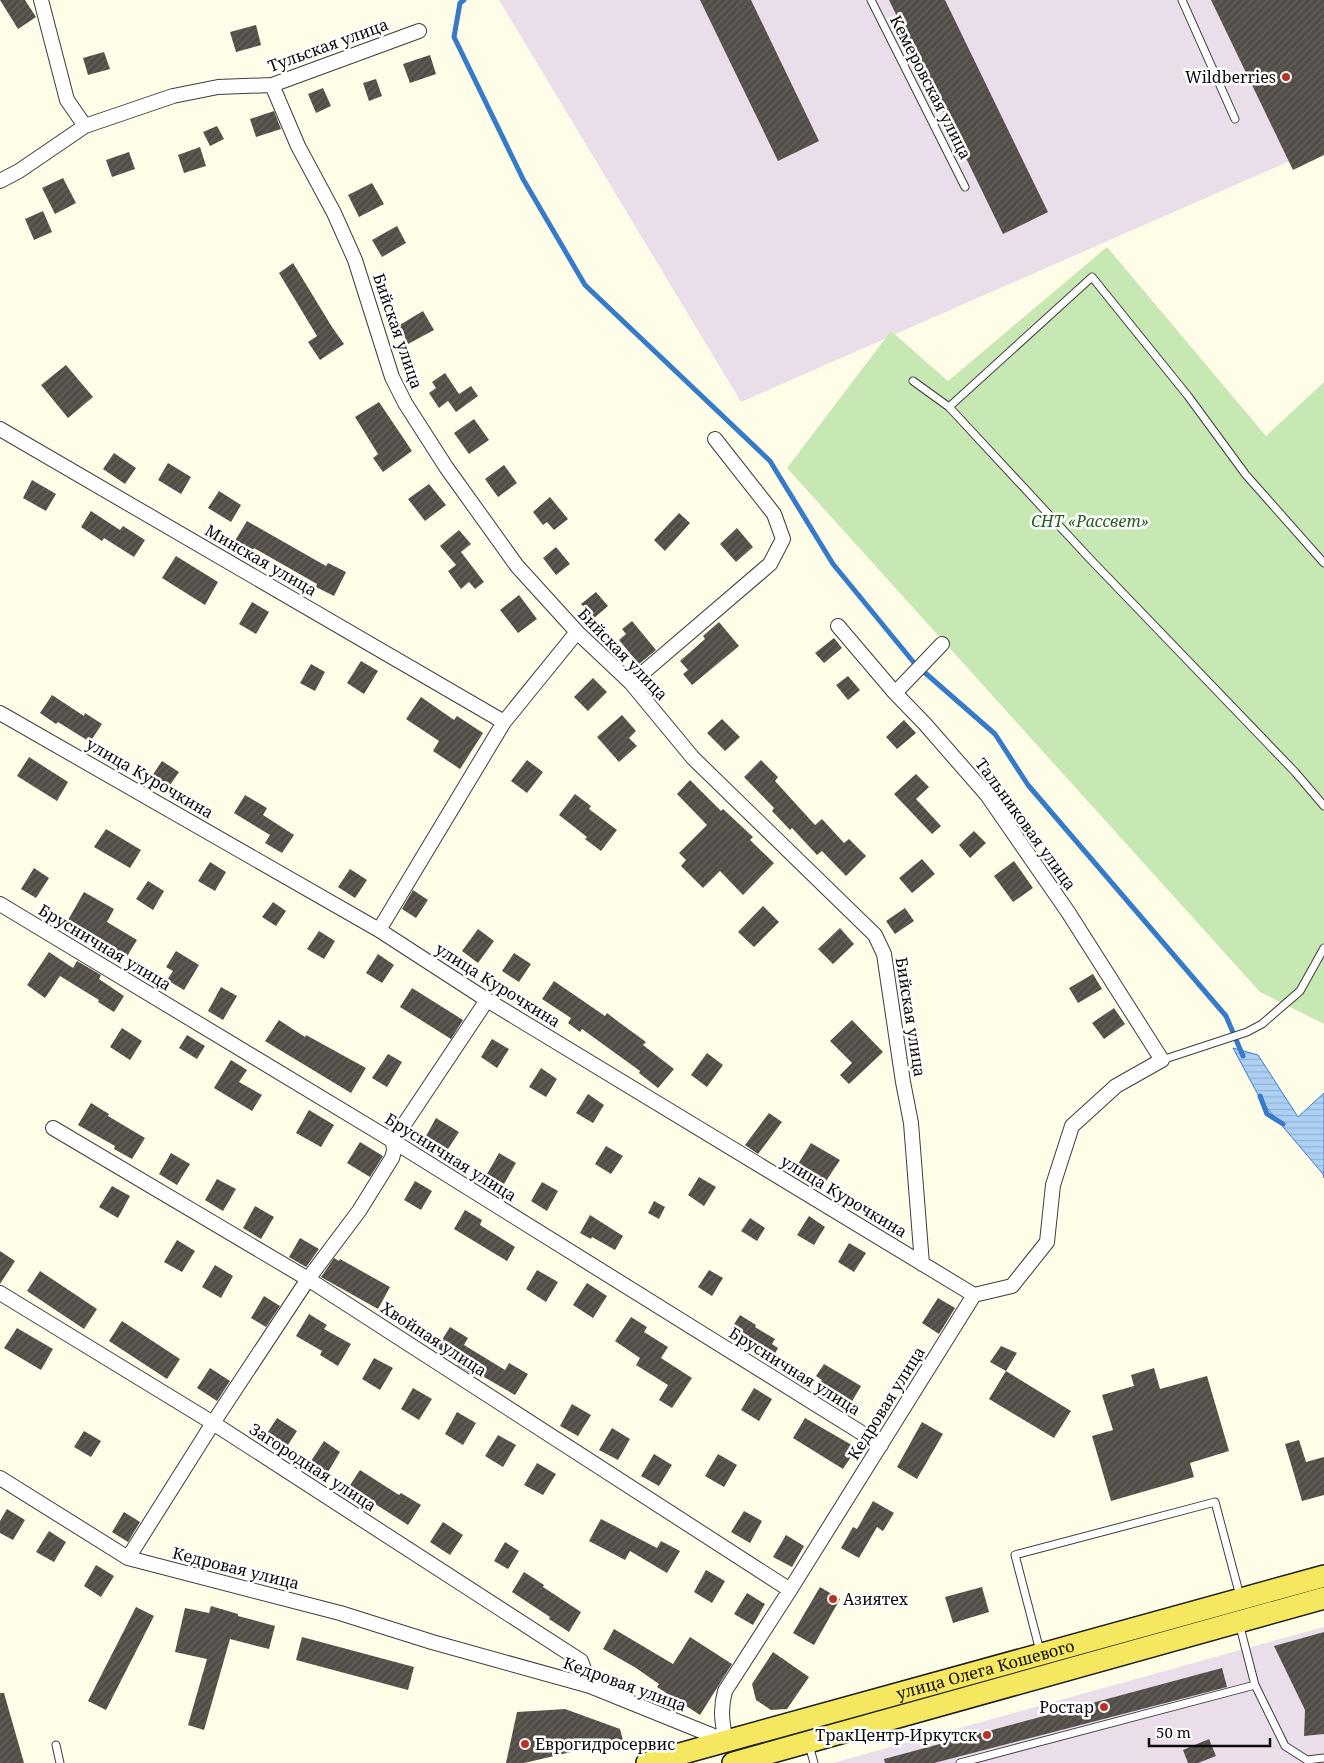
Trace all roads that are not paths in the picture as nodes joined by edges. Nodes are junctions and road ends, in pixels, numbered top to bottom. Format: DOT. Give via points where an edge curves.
graph roads {
  1 [pos="41,0"];
  2 [pos="872,0"];
  3 [pos="1182,0"];
  4 [pos="419,30"];
  5 [pos="272,85"];
  6 [pos="1235,119"];
  7 [pos="85,126"];
  8 [pos="0,181"];
  9 [pos="965,187"];
  10 [pos="913,381"];
  11 [pos="949,407"];
  12 [pos="0,429"];
  13 [pos="714,439"];
  14 [pos="1324,563"];
  15 [pos="838,626"];
  16 [pos="577,632"];
  17 [pos="942,644"];
  18 [pos="631,683"];
  19 [pos="895,693"];
  20 [pos="0,713"];
  21 [pos="504,722"];
  22 [pos="1324,806"];
  23 [pos="0,904"];
  24 [pos="379,930"];
  25 [pos="1324,948"];
  26 [pos="487,1000"];
  27 [pos="1162,1060"];
  28 [pos="53,1128"];
  29 [pos="393,1140"];
  30 [pos="922,1264"];
  31 [pos="308,1279"];
  32 [pos="0,1293"];
  33 [pos="974,1295"];
  34 [pos="213,1423"];
  35 [pos="880,1445"];
  36 [pos="0,1478"];
  37 [pos="128,1558"];
  38 [pos="1324,1576"];
  39 [pos="790,1590"];
  40 [pos="1324,1598"];
  41 [pos="1241,1599"];
  42 [pos="1239,1623"];
  43 [pos="1041,1654"];
  44 [pos="1255,1685"];
  45 [pos="590,1686"];
  46 [pos="726,1741"];
  47 [pos="808,1742"];
  48 [pos="56,1745"];
  49 [pos="1324,1758"];
  50 [pos="60,1763"];
  51 [pos="647,1763"];
  52 [pos="733,1763"];
  53 [pos="814,1763"];
  54 [pos="960,1763"];
  1 -- 7 [label="street" via="67,100"];
  2 -- 9 [label="lane, Кемеровская улица"];
  3 -- 6 [label="lane"];
  4 -- 5 [label="street, Тульская улица"];
  5 -- 7 [label="street, Тульская улица" via="218,87 173,96"];
  5 -- 16 [label="street, Бийская улица" via="298,146 355,260 392,377 406,404 446,467 517,566"];
  7 -- 8 [label="street, Тульская улица"];
  10 -- 11 [label="lane"];
  11 -- 14 [label="lane" via="1092,277 1188,396 1246,476"];
  11 -- 22 [label="lane"];
  12 -- 21 [label="street, Минская улица"];
  13 -- 18 [label="street" via="774,514 783,539 770,564"];
  15 -- 19 [label="street, Тальниковая улица"];
  16 -- 18 [label="street, Бийская улица"];
  16 -- 21 [label="street"];
  17 -- 19 [label="street"];
  18 -- 30 [label="street, Бийская улица" via="693,758 875,935 884,954 910,1123"];
  19 -- 27 [label="street, Тальниковая улица" via="987,795 1068,912"];
  20 -- 24 [label="street, улица Курочкина"];
  21 -- 24 [label="street"];
  23 -- 29 [label="street, Брусничная улица"];
  24 -- 26 [label="street, улица Курочкина"];
  25 -- 27 [label="lane" via="1300,991 1262,1024"];
  26 -- 29 [label="street"];
  26 -- 30 [label="street, улица Курочкина"];
  27 -- 33 [label="street" via="1116,1086 1072,1126 1053,1185 1047,1242 1012,1286"];
  28 -- 31 [label="street, Хвойная улица"];
  29 -- 31 [label="street" via="392,1158 359,1211"];
  29 -- 35 [label="street, Брусничная улица"];
  30 -- 33 [label="street, улица Курочкина"];
  31 -- 34 [label="street"];
  31 -- 39 [label="street, Хвойная улица"];
  32 -- 34 [label="street, Загородная улица"];
  33 -- 35 [label="street, Кедровая улица"];
  34 -- 37 [label="street"];
  34 -- 45 [label="street, Загородная улица" via="581,1661"];
  35 -- 39 [label="street, Кедровая улица"];
  36 -- 37 [label="street, Кедровая улица"];
  37 -- 45 [label="street, Кедровая улица" via="340,1613"];
  38 -- 41 [label="main road, улица Олега Кошевого"];
  39 -- 46 [label="street, Кедровая улица" via="725,1691 721,1715"];
  40 -- 42 [label="main road, улица Олега Кошевого"];
  41 -- 43 [label="main road, улица Олега Кошевого"];
  41 -- 43 [label="lane" via="1215,1502 1015,1555"];
  42 -- 44 [label="lane"];
  42 -- 47 [label="main road, улица Олега Кошевого"];
  43 -- 46 [label="main road, улица Олега Кошевого"];
  44 -- 49 [label="lane" via="1285,1746 1307,1760"];
  44 -- 54 [label="lane"];
  45 -- 46 [label="street, Кедровая улица"];
  46 -- 51 [label="main road, улица Олега Кошевого"];
  47 -- 52 [label="main road, улица Олега Кошевого"];
  47 -- 53 [label="lane"];
  48 -- 50 [label="lane"];
}
